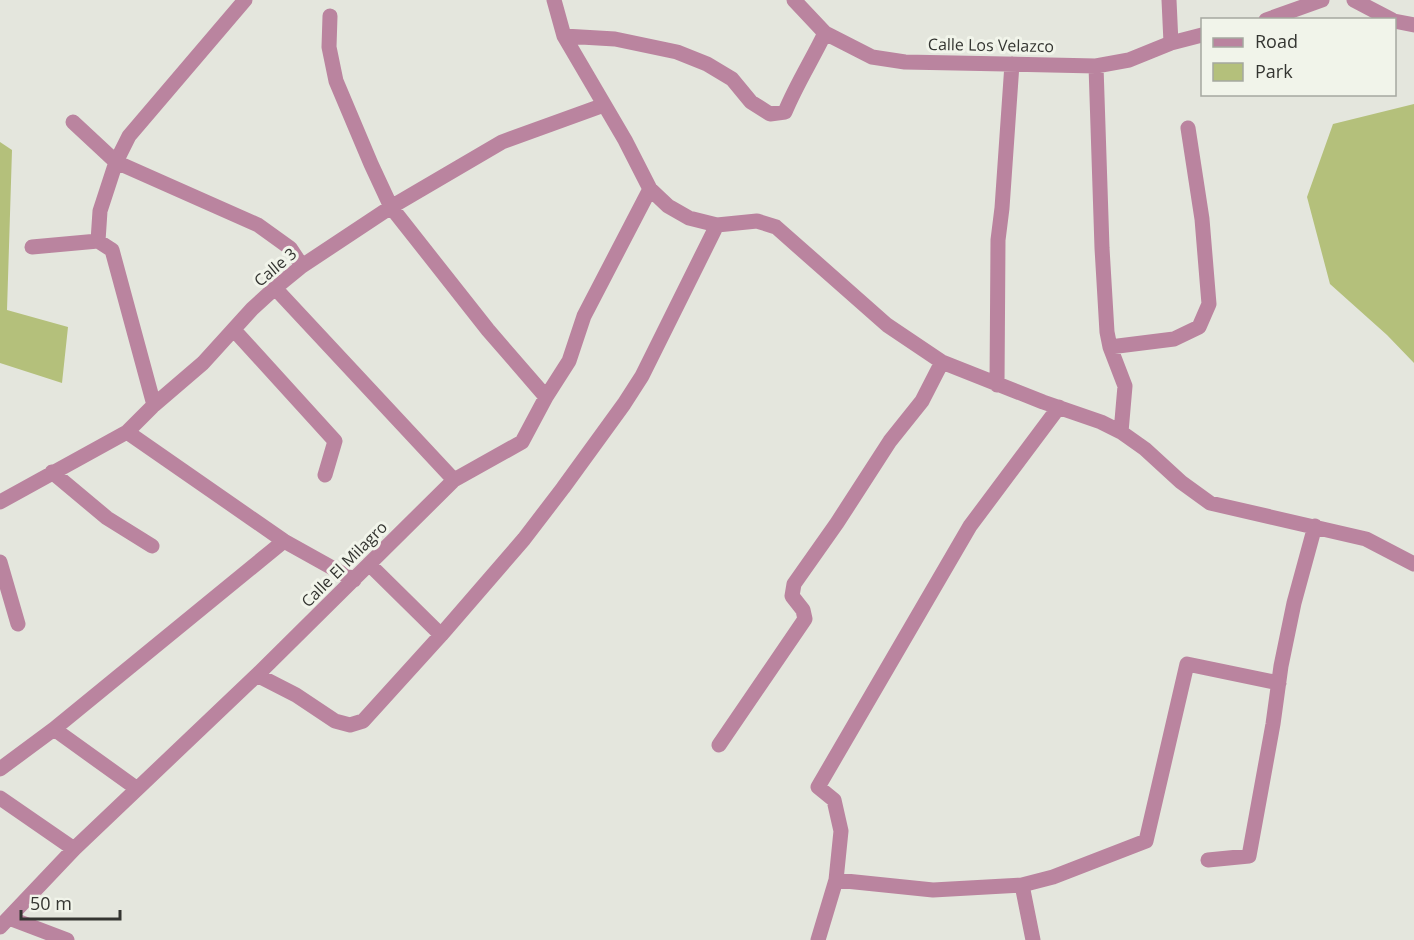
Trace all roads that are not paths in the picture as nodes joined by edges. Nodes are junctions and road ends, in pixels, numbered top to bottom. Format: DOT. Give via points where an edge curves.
graph roads {
  1 [pos="245,0"];
  2 [pos="554,0"];
  3 [pos="794,0"];
  4 [pos="1169,0"];
  5 [pos="1322,0"];
  6 [pos="1354,0"];
  7 [pos="330,16"];
  8 [pos="1272,18"];
  9 [pos="1389,18"];
  10 [pos="1396,21"];
  11 [pos="1414,25"];
  12 [pos="825,33"];
  13 [pos="564,36"];
  14 [pos="1201,36"];
  15 [pos="1171,43"];
  16 [pos="1012,64"];
  17 [pos="1096,66"];
  18 [pos="604,105"];
  19 [pos="73,122"];
  20 [pos="1188,128"];
  21 [pos="116,162"];
  22 [pos="650,189"];
  23 [pos="391,207"];
  24 [pos="717,225"];
  25 [pos="98,241"];
  26 [pos="32,247"];
  27 [pos="302,266"];
  28 [pos="275,288"];
  29 [pos="234,330"];
  30 [pos="1110,347"];
  31 [pos="942,362"];
  32 [pos="997,385"];
  33 [pos="546,396"];
  34 [pos="154,405"];
  35 [pos="1059,407"];
  36 [pos="127,432"];
  37 [pos="1121,432"];
  38 [pos="52,472"];
  39 [pos="326,475"];
  40 [pos="454,480"];
  41 [pos="0,502"];
  42 [pos="1315,526"];
  43 [pos="284,541"];
  44 [pos="152,546"];
  45 [pos="0,562"];
  46 [pos="369,564"];
  47 [pos="1414,564"];
  48 [pos="354,580"];
  49 [pos="18,624"];
  50 [pos="441,635"];
  51 [pos="257,675"];
  52 [pos="1279,683"];
  53 [pos="54,729"];
  54 [pos="719,745"];
  55 [pos="0,769"];
  56 [pos="136,788"];
  57 [pos="0,798"];
  58 [pos="74,849"];
  59 [pos="1208,860"];
  60 [pos="836,880"];
  61 [pos="1022,885"];
  62 [pos="5,923"];
  63 [pos="67,940"];
  64 [pos="818,940"];
  65 [pos="1033,940"];
  1 -- 21 [label="street" via="129,136"];
  2 -- 13 [label="street"];
  3 -- 12 [label="street, Calle Los Velazco"];
  4 -- 15 [label="street"];
  5 -- 8 [label="street"];
  6 -- 9 [label="street"];
  7 -- 23 [label="street" via="329,46 336,81"];
  10 -- 11 [label="street"];
  12 -- 13 [label="street" via="785,112 770,114 751,102 732,79 677,51 615,39"];
  12 -- 16 [label="street, Calle Los Velazco" via="872,57 950,64"];
  13 -- 18 [label="street"];
  14 -- 15 [label="street, Calle Los Velazco"];
  15 -- 17 [label="street, Calle Los Velazco" via="1129,60"];
  16 -- 17 [label="street, Calle Los Velazco"];
  16 -- 32 [label="street" via="998,240"];
  17 -- 30 [label="street" via="1102,248"];
  18 -- 22 [label="street"];
  18 -- 23 [label="street, Calle 3" via="502,142"];
  19 -- 21 [label="street"];
  20 -- 30 [label="street" via="1202,219 1209,304 1199,327 1174,339"];
  21 -- 25 [label="street" via="100,211"];
  21 -- 27 [label="street" via="258,225 290,248"];
  22 -- 24 [label="street" via="689,218"];
  22 -- 33 [label="street, Calle El Milagro" via="584,316 569,361"];
  23 -- 27 [label="street, Calle 3"];
  23 -- 33 [label="street"];
  24 -- 31 [label="street" via="757,220 776,227 888,325"];
  24 -- 50 [label="street" via="642,376 624,404 530,530"];
  25 -- 26 [label="street"];
  25 -- 34 [label="street" via="112,250"];
  27 -- 28 [label="street, Calle 3"];
  28 -- 29 [label="street, Calle 3"];
  28 -- 40 [label="street"];
  29 -- 34 [label="street, Calle 3"];
  29 -- 39 [label="street" via="335,441"];
  30 -- 37 [label="street" via="1125,386"];
  31 -- 32 [label="street"];
  31 -- 54 [label="street" via="922,401 890,441 794,584 792,596 805,619"];
  32 -- 35 [label="street"];
  33 -- 40 [label="street, Calle El Milagro" via="522,442"];
  34 -- 36 [label="street, Calle 3"];
  35 -- 37 [label="street"];
  35 -- 60 [label="street" via="970,526 818,787 834,800 841,831"];
  36 -- 38 [label="street, Calle 3"];
  36 -- 43 [label="street"];
  37 -- 42 [label="street" via="1210,503"];
  38 -- 41 [label="street, Calle 3"];
  38 -- 44 [label="street" via="107,518"];
  40 -- 46 [label="street, Calle El Milagro"];
  42 -- 47 [label="street" via="1366,539"];
  42 -- 52 [label="street" via="1294,603"];
  43 -- 48 [label="street"];
  43 -- 53 [label="street"];
  45 -- 49 [label="street"];
  46 -- 48 [label="street, Calle El Milagro"];
  46 -- 50 [label="street"];
  48 -- 51 [label="street, Calle El Milagro"];
  50 -- 51 [label="street" via="382,702 355,725 335,721"];
  51 -- 56 [label="street, Calle El Milagro"];
  52 -- 59 [label="street" via="1249,856"];
  52 -- 61 [label="street" via="1187,664 1146,841"];
  53 -- 55 [label="street"];
  53 -- 56 [label="street"];
  56 -- 58 [label="street, Calle El Milagro"];
  57 -- 58 [label="street"];
  58 -- 62 [label="street, Calle El Milagro"];
  60 -- 61 [label="street" via="933,890"];
  60 -- 64 [label="street"];
  61 -- 65 [label="street"];
  62 -- 63 [label="street"];
}
